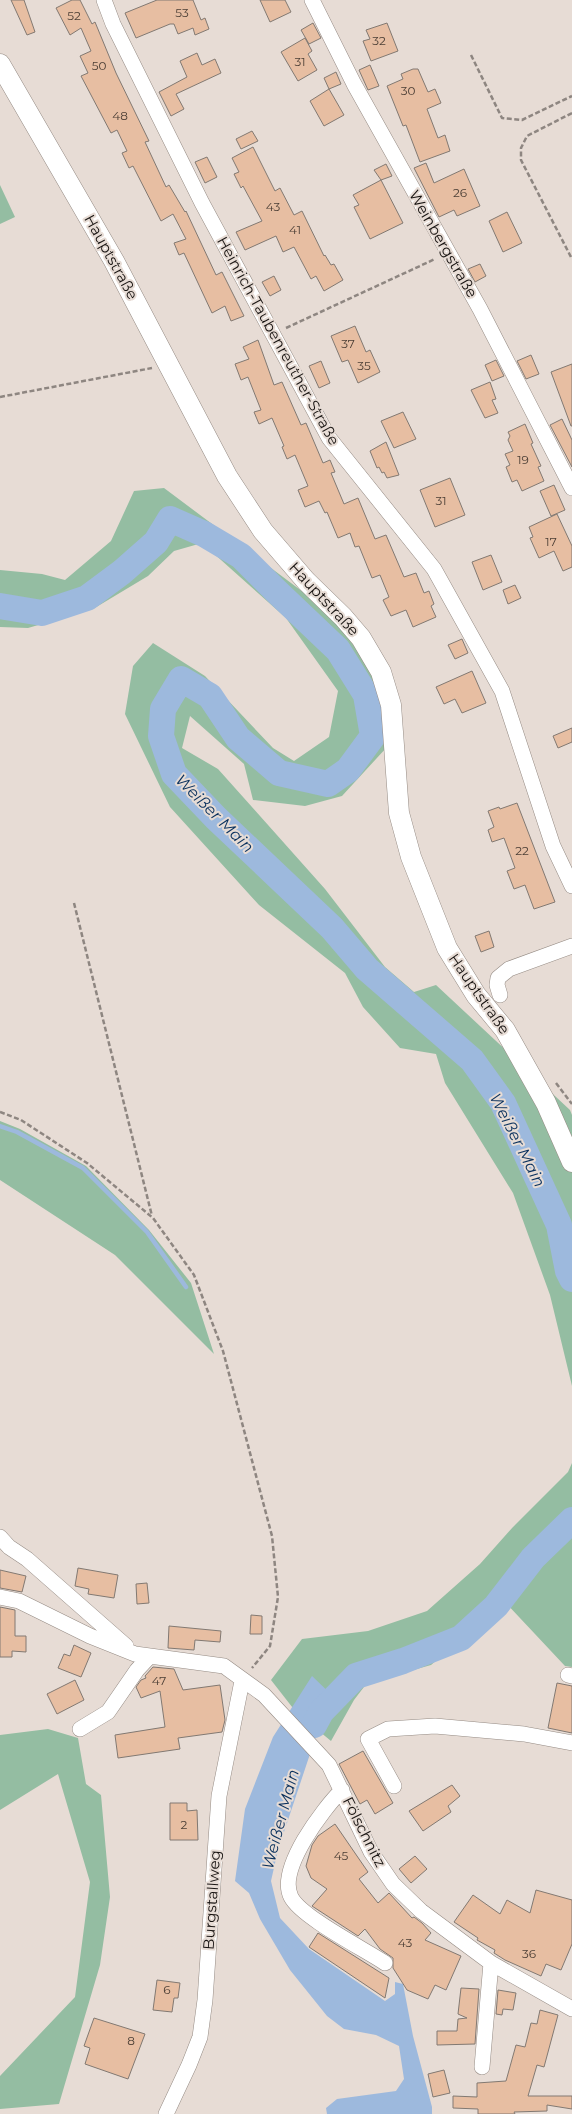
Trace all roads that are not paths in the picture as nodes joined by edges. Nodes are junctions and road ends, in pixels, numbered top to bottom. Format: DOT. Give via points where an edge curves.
graph roads {
  1 [pos="104,0"];
  2 [pos="312,0"];
  3 [pos="0,64"];
  4 [pos="572,488"];
  5 [pos="572,886"];
  6 [pos="572,946"];
  7 [pos="500,995"];
  8 [pos="572,1162"];
  9 [pos="0,1537"];
  10 [pos="0,1597"];
  11 [pos="135,1654"];
  12 [pos="150,1656"];
  13 [pos="242,1681"];
  14 [pos="80,1729"];
  15 [pos="572,1743"];
  16 [pos="394,1786"];
  17 [pos="342,1790"];
  18 [pos="385,1963"];
  19 [pos="491,1963"];
  20 [pos="572,2009"];
  21 [pos="482,2067"];
  22 [pos="166,2114"];
  1 -- 5 [label="street, Heinrich-Taubenreuther-Straße" via="198,195 329,438 434,569 502,691 553,846"];
  2 -- 4 [label="street, Weinbergstraße" via="354,84 480,309"];
  3 -- 8 [label="main road, Hauptstraße" via="114,261 227,476 263,531 361,638 381,672 391,705 400,813 411,857 447,948 476,995 505,1030 546,1103"];
  6 -- 7 [label="street" via="509,969 498,978"];
  9 -- 11 [label="street"];
  10 -- 11 [label="street" via="18,1601"];
  11 -- 12 [label="street"];
  12 -- 13 [label="street" via="224,1666"];
  12 -- 14 [label="street" via="108,1712"];
  13 -- 17 [label="street, Fölschnitz" via="264,1695 329,1765"];
  13 -- 22 [label="street, Burgstallweg" via="219,1796 200,2037"];
  15 -- 16 [label="street" via="524,1734 435,1726 388,1729 368,1739"];
  17 -- 18 [label="street" via="309,1830 293,1863 290,1896 301,1911"];
  17 -- 19 [label="street, Fölschnitz" via="371,1852 393,1884 421,1911"];
  19 -- 20 [label="street, Fölschnitz"];
  19 -- 21 [label="street"];
}
